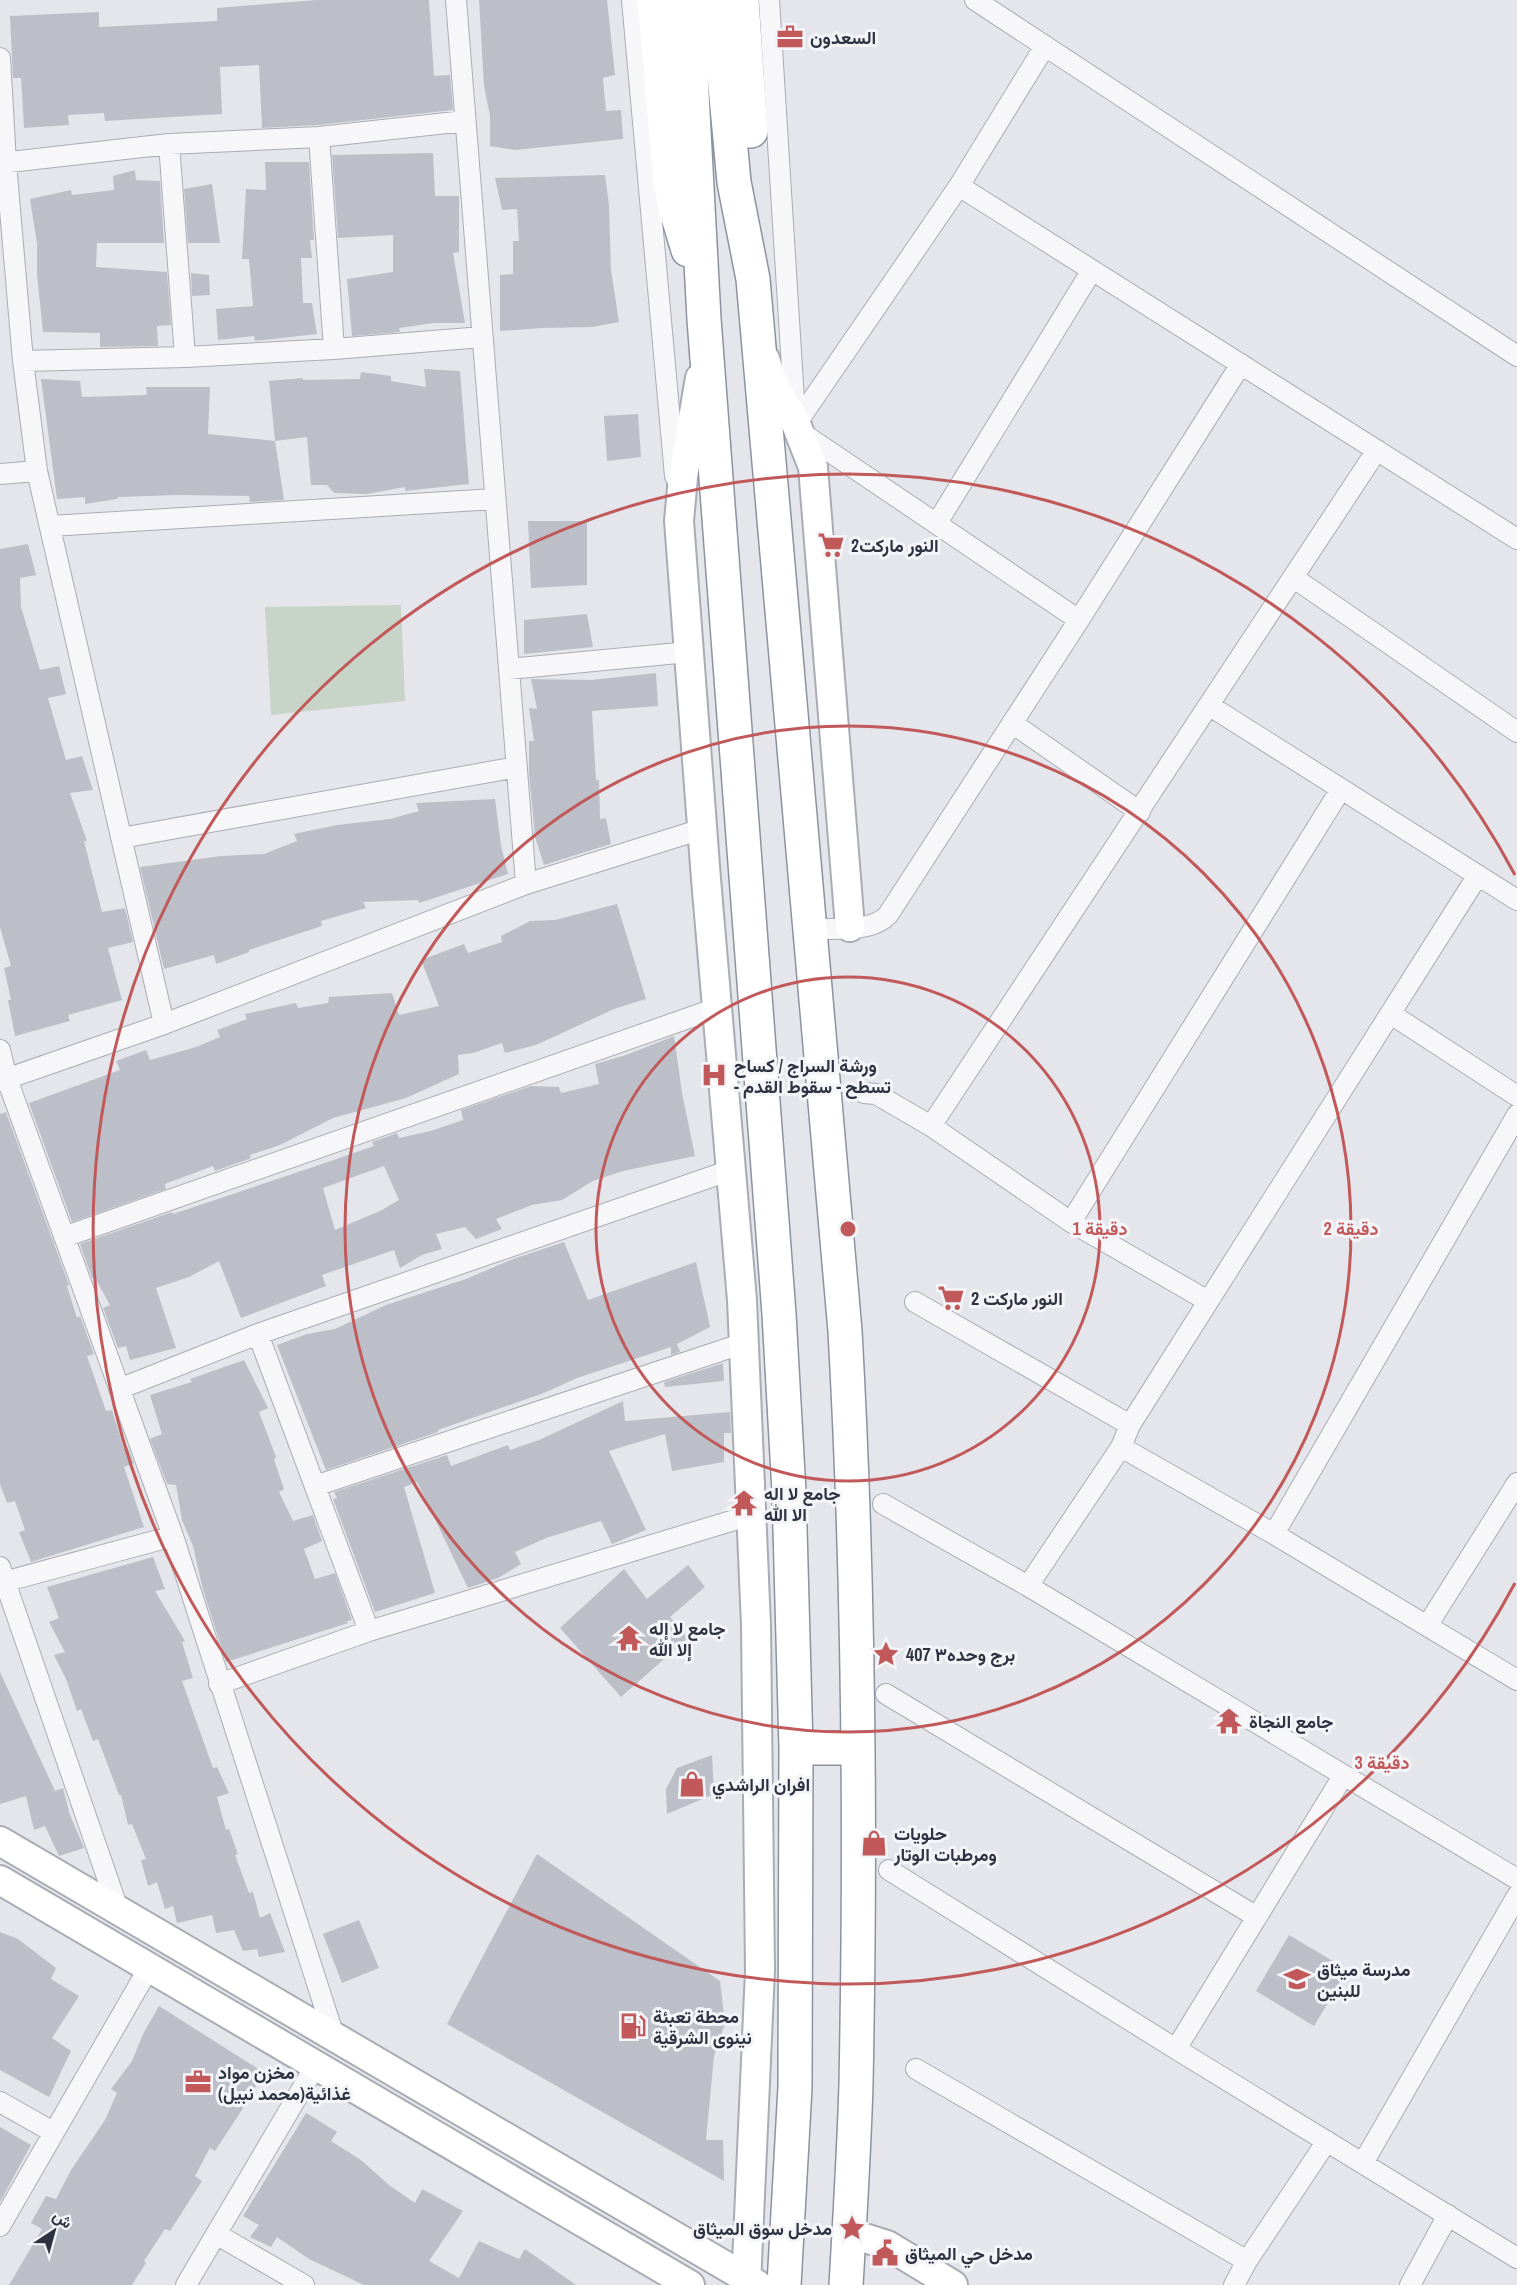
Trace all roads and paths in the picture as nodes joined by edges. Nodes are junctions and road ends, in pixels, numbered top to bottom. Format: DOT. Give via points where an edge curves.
graph roads {
  1 [pos="456,0"];
  2 [pos="632,0"];
  3 [pos="654,0"];
  4 [pos="687,0"];
  5 [pos="717,0"];
  6 [pos="742,0"];
  7 [pos="769,0"];
  8 [pos="975,0"];
  9 [pos="1045,46"];
  10 [pos="0,58"];
  11 [pos="465,121"];
  12 [pos="319,137"];
  13 [pos="169,144"];
  14 [pos="3,163"];
  15 [pos="959,186"];
  16 [pos="1092,270"];
  17 [pos="753,279"];
  18 [pos="702,282"];
  19 [pos="756,314"];
  20 [pos="704,319"];
  21 [pos="482,337"];
  22 [pos="334,349"];
  23 [pos="1517,356"];
  24 [pos="185,357"];
  25 [pos="23,361"];
  26 [pos="1241,364"];
  27 [pos="797,428"];
  28 [pos="1377,450"];
  29 [pos="37,471"];
  30 [pos="0,474"];
  31 [pos="495,499"];
  32 [pos="679,521"];
  33 [pos="937,523"];
  34 [pos="50,526"];
  35 [pos="1517,539"];
  36 [pos="1294,578"];
  37 [pos="1079,620"];
  38 [pos="689,652"];
  39 [pos="509,669"];
  40 [pos="1210,706"];
  41 [pos="1012,723"];
  42 [pos="1517,732"];
  43 [pos="517,767"];
  44 [pos="1341,789"];
  45 [pos="1140,812"];
  46 [pos="702,830"];
  47 [pos="121,838"];
  48 [pos="1478,875"];
  49 [pos="526,884"];
  50 [pos="1517,900"];
  51 [pos="850,927"];
  52 [pos="810,929"];
  53 [pos="717,1008"];
  54 [pos="1391,1014"];
  55 [pos="164,1024"];
  56 [pos="0,1050"];
  57 [pos="3,1080"];
  58 [pos="864,1093"];
  59 [pos="1517,1096"];
  60 [pos="1517,1115"];
  61 [pos="931,1126"];
  62 [pos="731,1170"];
  63 [pos="1071,1222"];
  64 [pos="64,1237"];
  65 [pos="1208,1301"];
  66 [pos="915,1302"];
  67 [pos="258,1334"];
  68 [pos="744,1343"];
  69 [pos="119,1389"];
  70 [pos="1130,1425"];
  71 [pos="1121,1447"];
  72 [pos="1517,1484"];
  73 [pos="315,1486"];
  74 [pos="883,1504"];
  75 [pos="751,1515"];
  76 [pos="1274,1534"];
  77 [pos="173,1536"];
  78 [pos="2,1578"];
  79 [pos="1028,1586"];
  80 [pos="1426,1626"];
  81 [pos="369,1631"];
  82 [pos="1517,1680"];
  83 [pos="219,1684"];
  84 [pos="886,1694"];
  85 [pos="796,1748"];
  86 [pos="858,1748"];
  87 [pos="1343,1776"];
  88 [pos="0,1841"];
  89 [pos="889,1870"];
  90 [pos="0,1880"];
  91 [pos="1517,1880"];
  92 [pos="1517,1896"];
  93 [pos="118,1909"];
  94 [pos="1257,1917"];
  95 [pos="150,1966"];
  96 [pos="334,2036"];
  97 [pos="1176,2049"];
  98 [pos="316,2065"];
  99 [pos="916,2069"];
  100 [pos="0,2102"];
  101 [pos="53,2133"];
  102 [pos="1327,2141"];
  103 [pos="1363,2163"];
  104 [pos="1448,2216"];
  105 [pos="0,2226"];
  106 [pos="849,2233"];
  107 [pos="216,2234"];
  108 [pos="1517,2258"];
  109 [pos="1247,2261"];
  110 [pos="750,2283"];
  111 [pos="186,2285"];
  112 [pos="304,2285"];
  113 [pos="690,2285"];
  114 [pos="784,2285"];
  115 [pos="846,2285"];
  116 [pos="953,2285"];
  117 [pos="1234,2285"];
  118 [pos="1410,2285"];
  1 -- 11 [label="street"];
  2 -- 32 [label="street"];
  3 -- 18 [label="highway" via="670,181 681,233"];
  4 -- 18 [label="highway"];
  5 -- 17 [label="highway" via="734,182"];
  6 -- 17 [label="highway" via="756,185"];
  7 -- 27 [label="street"];
  8 -- 9 [label="street"];
  9 -- 15 [label="street"];
  9 -- 23 [label="street"];
  10 -- 14 [label="street"];
  11 -- 12 [label="street"];
  11 -- 21 [label="street"];
  12 -- 13 [label="street"];
  12 -- 22 [label="street"];
  13 -- 14 [label="street"];
  13 -- 24 [label="street"];
  14 -- 25 [label="street"];
  15 -- 16 [label="street"];
  15 -- 27 [label="street"];
  16 -- 26 [label="street"];
  16 -- 33 [label="street"];
  17 -- 19 [label="highway"];
  18 -- 20 [label="highway"];
  19 -- 27 [label="main road" via="773,384"];
  19 -- 52 [label="highway"];
  20 -- 32 [label="main road" via="702,365"];
  20 -- 85 [label="highway" via="779,1314 789,1492"];
  21 -- 22 [label="street"];
  21 -- 31 [label="street"];
  22 -- 24 [label="street"];
  24 -- 25 [label="street"];
  25 -- 29 [label="street"];
  26 -- 28 [label="street"];
  26 -- 37 [label="street"];
  27 -- 33 [label="street"];
  27 -- 51 [label="main road" via="813,466"];
  28 -- 35 [label="street"];
  28 -- 36 [label="street"];
  29 -- 30 [label="street"];
  29 -- 34 [label="street"];
  31 -- 34 [label="street"];
  31 -- 39 [label="street"];
  32 -- 38 [label="main road"];
  33 -- 37 [label="street"];
  34 -- 47 [label="street"];
  36 -- 40 [label="street"];
  36 -- 42 [label="street"];
  37 -- 41 [label="street"];
  38 -- 39 [label="street"];
  38 -- 46 [label="main road"];
  39 -- 43 [label="street"];
  40 -- 44 [label="street"];
  40 -- 45 [label="street"];
  41 -- 45 [label="street"];
  41 -- 51 [label="street" via="888,915 876,925"];
  43 -- 47 [label="street"];
  43 -- 49 [label="street"];
  44 -- 48 [label="street"];
  44 -- 63 [label="street"];
  45 -- 61 [label="street"];
  46 -- 49 [label="street"];
  46 -- 53 [label="main road"];
  47 -- 55 [label="street"];
  48 -- 50 [label="street"];
  48 -- 54 [label="street"];
  49 -- 55 [label="street"];
  51 -- 52 [label="street"];
  52 -- 86 [label="highway" via="854,1488"];
  53 -- 62 [label="main road"];
  53 -- 64 [label="street"];
  54 -- 59 [label="street"];
  54 -- 65 [label="street"];
  55 -- 57 [label="street"];
  56 -- 57 [label="street"];
  57 -- 64 [label="street"];
  58 -- 61 [label="street" via="876,1094"];
  60 -- 76 [label="street"];
  61 -- 63 [label="street"];
  62 -- 67 [label="street"];
  62 -- 68 [label="main road"];
  63 -- 65 [label="street"];
  64 -- 69 [label="street"];
  65 -- 70 [label="street"];
  66 -- 70 [label="street"];
  67 -- 69 [label="street"];
  67 -- 73 [label="street"];
  68 -- 73 [label="street"];
  68 -- 75 [label="main road"];
  69 -- 77 [label="street"];
  70 -- 71 [label="street"];
  71 -- 76 [label="street"];
  71 -- 79 [label="street"];
  72 -- 80 [label="street"];
  73 -- 81 [label="street"];
  74 -- 79 [label="street"];
  75 -- 81 [label="street"];
  75 -- 110 [label="main road" via="760,1970"];
  76 -- 80 [label="street"];
  77 -- 78 [label="street"];
  77 -- 83 [label="street"];
  78 -- 93 [label="street"];
  79 -- 87 [label="street"];
  80 -- 82 [label="street"];
  81 -- 83 [label="street"];
  83 -- 96 [label="street"];
  84 -- 94 [label="street"];
  85 -- 86 [label="highway"];
  85 -- 114 [label="highway" via="795,2087"];
  86 -- 106 [label="highway" via="856,2086"];
  87 -- 91 [label="street"];
  87 -- 94 [label="street"];
  88 -- 93 [label="main road"];
  89 -- 97 [label="street"];
  90 -- 95 [label="main road"];
  92 -- 103 [label="street"];
  93 -- 96 [label="main road"];
  94 -- 97 [label="street"];
  95 -- 98 [label="main road"];
  95 -- 101 [label="street"];
  96 -- 110 [label="main road"];
  97 -- 102 [label="street"];
  98 -- 107 [label="street"];
  98 -- 113 [label="main road"];
  99 -- 109 [label="street"];
  100 -- 101 [label="street"];
  101 -- 105 [label="street"];
  102 -- 103 [label="street"];
  102 -- 109 [label="street"];
  103 -- 104 [label="street"];
  104 -- 108 [label="street"];
  104 -- 118 [label="street"];
  106 -- 115 [label="highway"];
  106 -- 116 [label="main road" via="887,2245"];
  107 -- 111 [label="street"];
  107 -- 112 [label="street"];
  109 -- 117 [label="street"];
}
